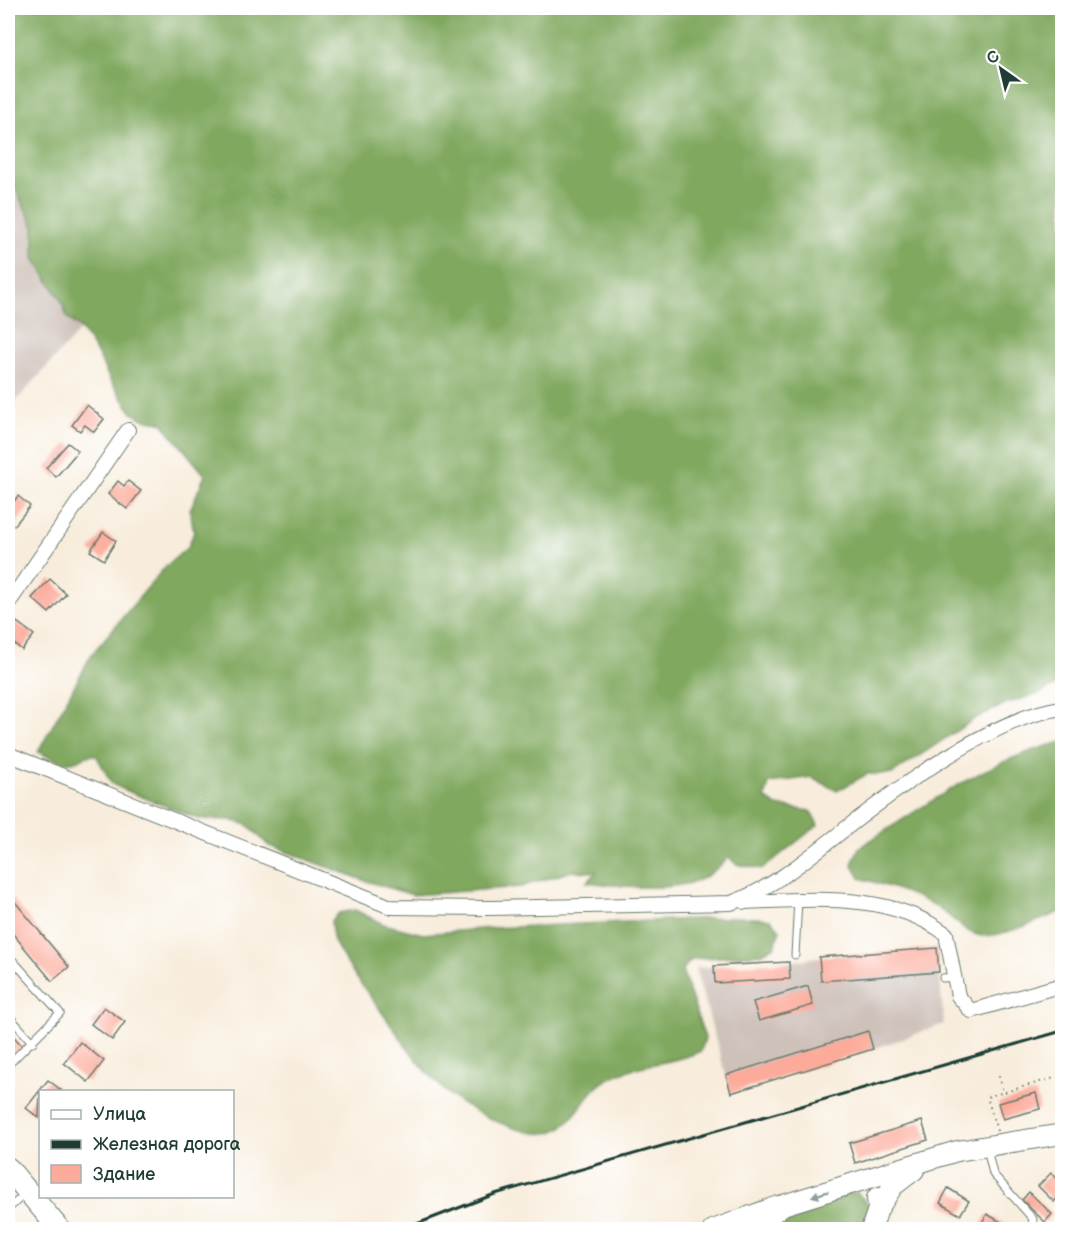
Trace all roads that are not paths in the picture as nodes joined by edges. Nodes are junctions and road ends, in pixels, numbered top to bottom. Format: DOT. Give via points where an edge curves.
graph roads {
  1 [pos="128,430"];
  2 [pos="8,604"];
  3 [pos="1062,708"];
  4 [pos="8,754"];
  5 [pos="798,900"];
  6 [pos="731,903"];
  7 [pos="8,955"];
  8 [pos="795,955"];
  9 [pos="1062,985"];
  10 [pos="8,1015"];
  11 [pos="33,1043"];
  12 [pos="8,1065"];
  13 [pos="1062,1134"];
  14 [pos="994,1144"];
  15 [pos="931,1158"];
  16 [pos="8,1168"];
  17 [pos="856,1183"];
  18 [pos="28,1192"];
  19 [pos="783,1204"];
  20 [pos="8,1209"];
  21 [pos="878,1209"];
  22 [pos="60,1230"];
  23 [pos="713,1230"];
  24 [pos="766,1230"];
  25 [pos="870,1230"];
  26 [pos="1030,1230"];
  1 -- 2 [label="street"];
  3 -- 6 [label="street" via="1042,710 999,726 855,821 777,882"];
  4 -- 6 [label="street" via="391,907"];
  5 -- 6 [label="street"];
  5 -- 8 [label="lane"];
  5 -- 9 [label="street" via="852,901 902,909 928,920 946,934 949,977 971,1011"];
  7 -- 11 [label="lane" via="60,1013"];
  10 -- 11 [label="lane"];
  11 -- 12 [label="lane"];
  13 -- 14 [label="main road"];
  14 -- 15 [label="main road"];
  14 -- 26 [label="lane" via="993,1174 1033,1219"];
  15 -- 17 [label="main road"];
  15 -- 21 [label="main road" via="893,1186"];
  16 -- 18 [label="main road"];
  17 -- 19 [label="main road, one-way"];
  17 -- 21 [label="main road" via="875,1193"];
  18 -- 20 [label="lane"];
  18 -- 22 [label="main road"];
  19 -- 23 [label="main road"];
  19 -- 24 [label="main road" via="768,1217"];
  21 -- 25 [label="main road"];
}
